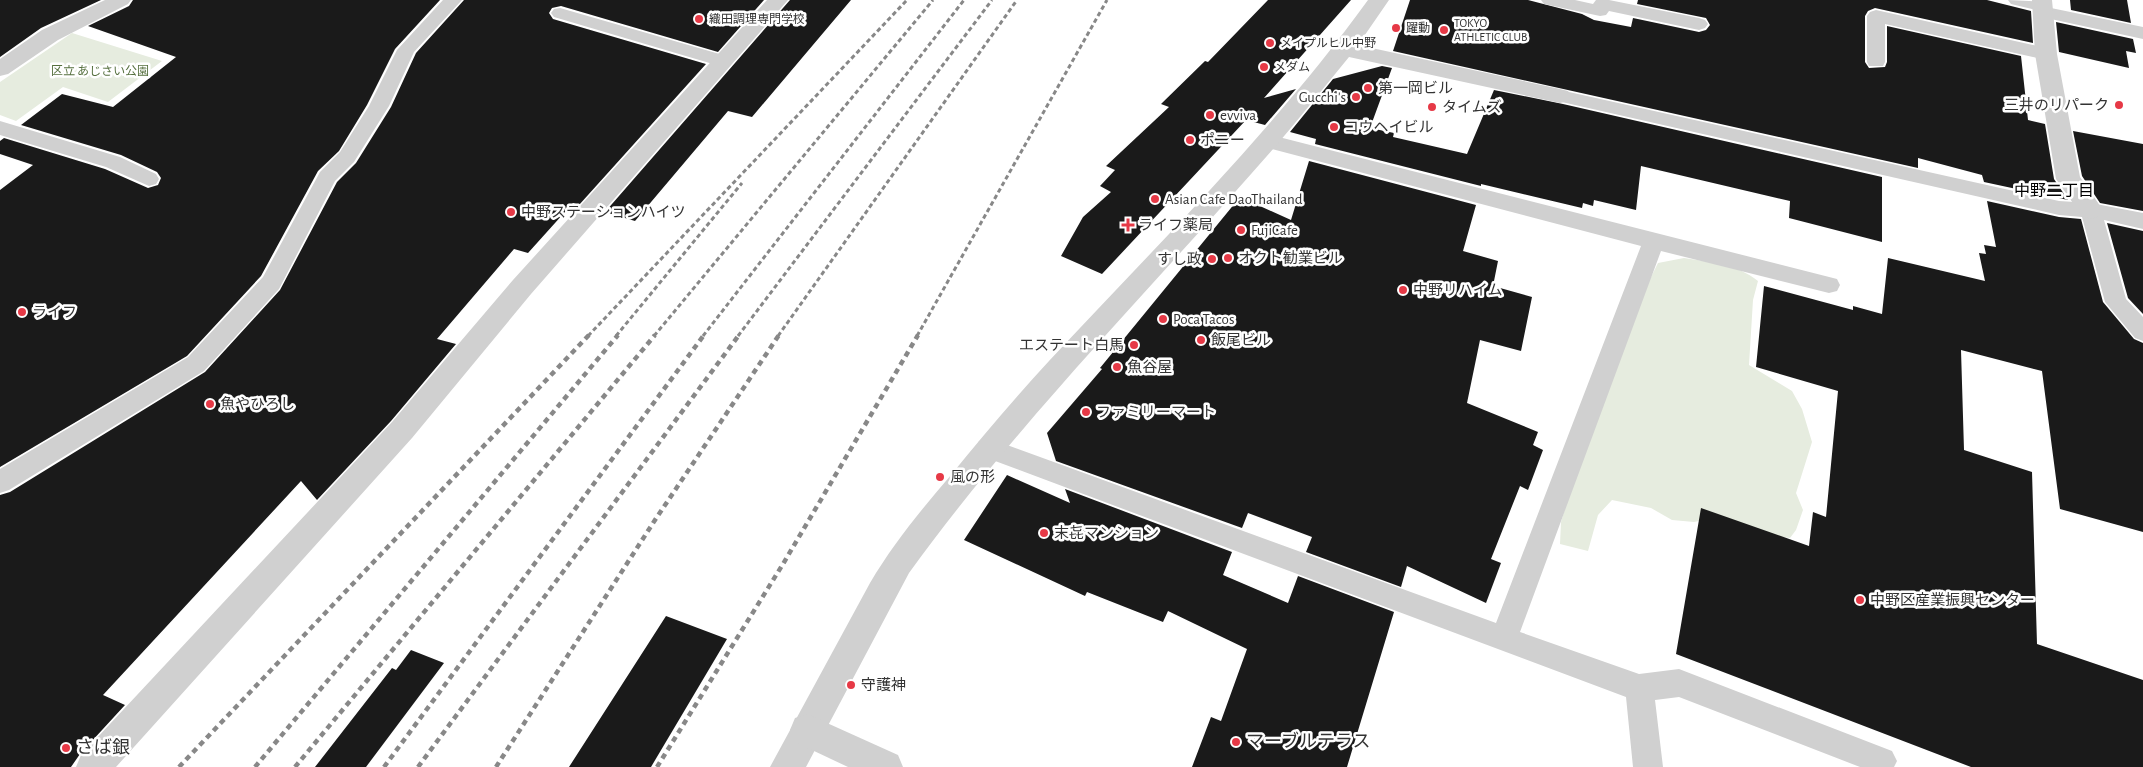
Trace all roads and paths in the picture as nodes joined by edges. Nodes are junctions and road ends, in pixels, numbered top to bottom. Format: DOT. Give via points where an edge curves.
graph roads {
  1 [pos="121,0"];
  2 [pos="453,0"];
  3 [pos="778,0"];
  4 [pos="1379,0"];
  5 [pos="1550,0"];
  6 [pos="2016,0"];
  7 [pos="2043,6"];
  8 [pos="560,13"];
  9 [pos="1698,24"];
  10 [pos="2143,33"];
  11 [pos="1344,49"];
  12 [pos="2046,54"];
  13 [pos="724,61"];
  14 [pos="1876,62"];
  15 [pos="0,70"];
  16 [pos="1560,96"];
  17 [pos="0,128"];
  18 [pos="1267,140"];
  19 [pos="149,179"];
  20 [pos="2091,210"];
  21 [pos="2143,221"];
  22 [pos="1654,241"];
  23 [pos="1828,285"];
  24 [pos="2143,332"];
  25 [pos="988,448"];
  26 [pos="0,482"];
  27 [pos="1504,638"];
  28 [pos="1639,688"];
  29 [pos="806,730"];
  30 [pos="1882,761"];
  31 [pos="94,767"];
  32 [pos="787,767"];
  33 [pos="886,767"];
  34 [pos="1648,767"];
  1 -- 15 [label="street" via="50,35"];
  2 -- 26 [label="lane" via="406,50 347,157 327,177 271,282 196,364"];
  3 -- 13 [label="street"];
  4 -- 11 [label="street"];
  5 -- 9 [label="lane" via="1600,11 1602,4"];
  6 -- 7 [label="lane"];
  7 -- 10 [label="lane"];
  7 -- 12 [label="street"];
  8 -- 13 [label="lane"];
  11 -- 16 [label="street"];
  11 -- 18 [label="street"];
  12 -- 14 [label="lane" via="1876,16"];
  12 -- 20 [label="street" via="2068,179"];
  13 -- 31 [label="street" via="522,287 402,430"];
  16 -- 20 [label="lane" via="2059,208"];
  17 -- 19 [label="lane" via="113,162"];
  18 -- 22 [label="lane"];
  18 -- 25 [label="street"];
  20 -- 21 [label="lane"];
  20 -- 24 [label="lane" via="2116,302"];
  22 -- 23 [label="lane"];
  22 -- 27 [label="lane"];
  25 -- 27 [label="lane"];
  25 -- 29 [label="street" via="898,563"];
  27 -- 28 [label="lane"];
  28 -- 30 [label="lane" via="1679,683"];
  28 -- 34 [label="lane"];
  29 -- 32 [label="street"];
  29 -- 33 [label="street"];
}
